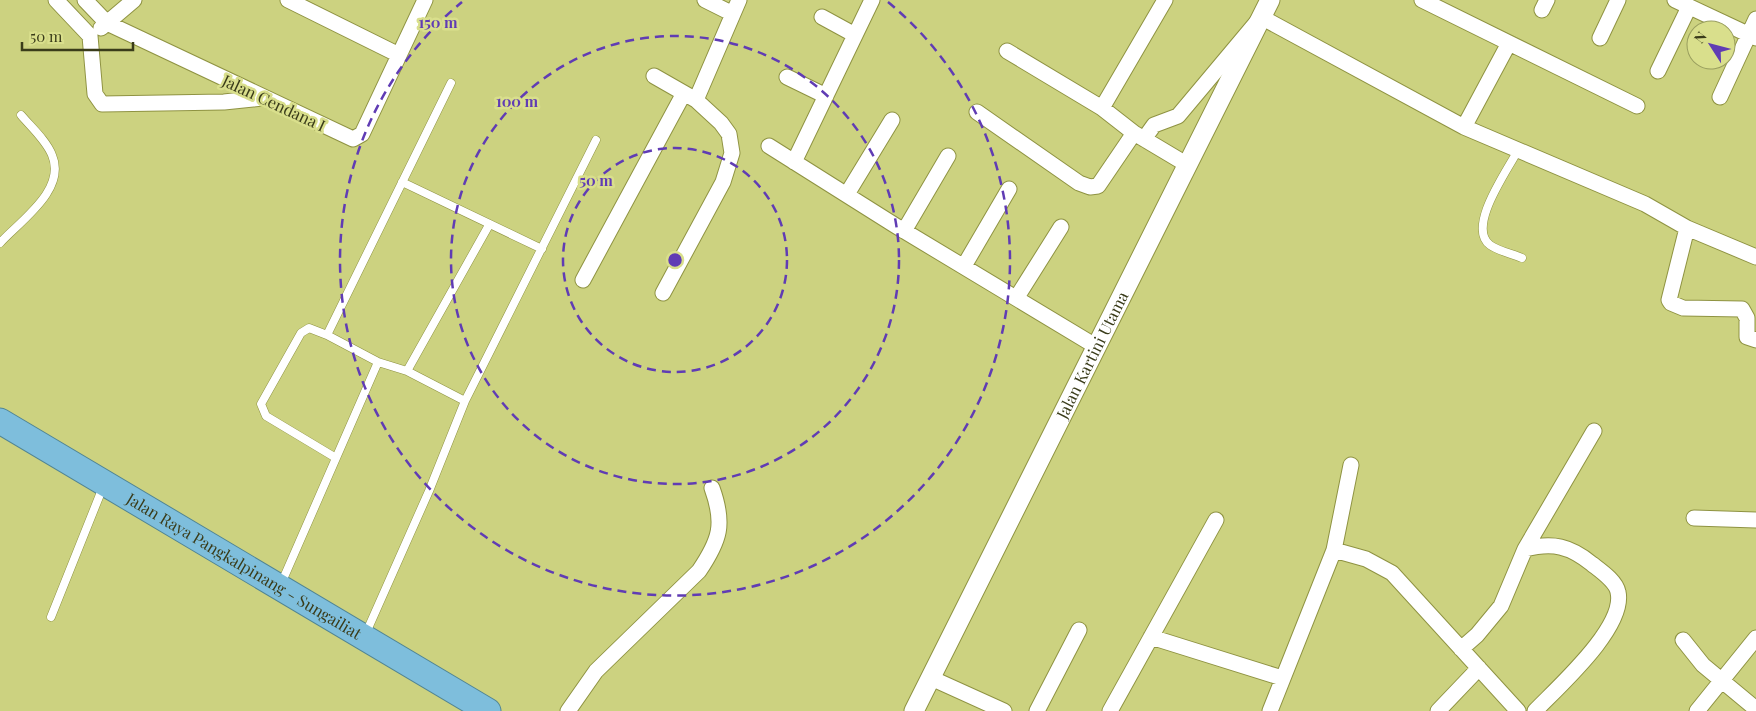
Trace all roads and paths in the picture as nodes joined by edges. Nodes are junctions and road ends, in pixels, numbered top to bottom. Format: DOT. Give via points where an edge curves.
graph roads {
  1 [pos="56,0"];
  2 [pos="85,0"];
  3 [pos="134,0"];
  4 [pos="288,0"];
  5 [pos="425,0"];
  6 [pos="705,0"];
  7 [pos="872,0"];
  8 [pos="1165,0"];
  9 [pos="1270,0"];
  10 [pos="1422,0"];
  11 [pos="1618,0"];
  12 [pos="1674,0"];
  13 [pos="736,7"];
  14 [pos="1689,7"];
  15 [pos="822,17"];
  16 [pos="1261,18"];
  17 [pos="1756,19"];
  18 [pos="107,23"];
  19 [pos="855,35"];
  20 [pos="90,36"];
  21 [pos="1752,36"];
  22 [pos="1600,38"];
  23 [pos="1509,43"];
  24 [pos="1007,52"];
  25 [pos="399,55"];
  26 [pos="1658,71"];
  27 [pos="654,76"];
  28 [pos="787,77"];
  29 [pos="451,83"];
  30 [pos="826,96"];
  31 [pos="690,97"];
  32 [pos="1720,97"];
  33 [pos="262,98"];
  34 [pos="1637,106"];
  35 [pos="1102,108"];
  36 [pos="977,112"];
  37 [pos="22,115"];
  38 [pos="892,120"];
  39 [pos="1464,127"];
  40 [pos="1139,136"];
  41 [pos="596,140"];
  42 [pos="769,146"];
  43 [pos="1518,150"];
  44 [pos="948,156"];
  45 [pos="794,162"];
  46 [pos="1186,164"];
  47 [pos="402,182"];
  48 [pos="1009,189"];
  49 [pos="847,194"];
  50 [pos="490,225"];
  51 [pos="1061,227"];
  52 [pos="1687,228"];
  53 [pos="904,231"];
  54 [pos="0,243"];
  55 [pos="542,249"];
  56 [pos="1756,257"];
  57 [pos="1522,258"];
  58 [pos="964,266"];
  59 [pos="583,280"];
  60 [pos="663,293"];
  61 [pos="1017,297"];
  62 [pos="327,335"];
  63 [pos="1756,340"];
  64 [pos="1097,347"];
  65 [pos="378,362"];
  66 [pos="407,371"];
  67 [pos="465,401"];
  68 [pos="0,421"];
  69 [pos="1594,431"];
  70 [pos="336,458"];
  71 [pos="1351,465"];
  72 [pos="104,483"];
  73 [pos="712,488"];
  74 [pos="1694,518"];
  75 [pos="1216,520"];
  76 [pos="1756,520"];
  77 [pos="1525,549"];
  78 [pos="1334,550"];
  79 [pos="279,588"];
  80 [pos="51,617"];
  81 [pos="1079,630"];
  82 [pos="364,637"];
  83 [pos="1151,637"];
  84 [pos="1756,638"];
  85 [pos="1683,640"];
  86 [pos="1461,649"];
  87 [pos="1479,668"];
  88 [pos="931,678"];
  89 [pos="1282,678"];
  90 [pos="1721,681"];
  91 [pos="1756,709"];
  92 [pos="488,711"];
  93 [pos="568,711"];
  94 [pos="914,711"];
  95 [pos="1004,711"];
  96 [pos="1036,711"];
  97 [pos="1110,711"];
  98 [pos="1270,711"];
  99 [pos="1438,711"];
  100 [pos="1518,711"];
  101 [pos="1535,711"];
  102 [pos="1697,711"];
  1 -- 20 [label="street"];
  2 -- 18 [label="street"];
  3 -- 18 [label="street"];
  4 -- 25 [label="street"];
  5 -- 25 [label="street"];
  6 -- 13 [label="street"];
  7 -- 19 [label="street"];
  8 -- 35 [label="street"];
  9 -- 16 [label="street, Jalan Kartini Utama"];
  10 -- 23 [label="street"];
  11 -- 22 [label="street"];
  12 -- 14 [label="street"];
  13 -- 31 [label="street"];
  14 -- 21 [label="street"];
  14 -- 26 [label="street"];
  15 -- 19 [label="street"];
  16 -- 39 [label="street"];
  16 -- 40 [label="street" via="1182,112"];
  16 -- 46 [label="street, Jalan Kartini Utama"];
  17 -- 21 [label="street"];
  18 -- 20 [label="street"];
  18 -- 33 [label="street, Jalan Cendana I"];
  19 -- 30 [label="street"];
  20 -- 33 [label="street" via="95,94 102,104 224,102"];
  21 -- 32 [label="street"];
  23 -- 34 [label="street"];
  23 -- 39 [label="street"];
  24 -- 35 [label="street"];
  25 -- 33 [label="street, Jalan Cendana I" via="362,134 356,139"];
  27 -- 31 [label="street"];
  28 -- 30 [label="street"];
  29 -- 47 [label="lane"];
  30 -- 45 [label="street"];
  31 -- 59 [label="street"];
  31 -- 60 [label="street" via="721,123 729,134 732,153 723,182"];
  35 -- 40 [label="street"];
  36 -- 40 [label="street" via="1079,182 1094,188"];
  37 -- 54 [label="lane" via="52,155 54,177 45,195"];
  38 -- 49 [label="street"];
  39 -- 43 [label="street"];
  40 -- 46 [label="street"];
  41 -- 55 [label="lane"];
  42 -- 45 [label="street"];
  43 -- 52 [label="street" via="1645,204"];
  43 -- 57 [label="lane" via="1483,216 1481,230 1489,245"];
  44 -- 53 [label="street"];
  45 -- 49 [label="street"];
  46 -- 64 [label="street, Jalan Kartini Utama"];
  47 -- 50 [label="lane"];
  47 -- 62 [label="lane"];
  48 -- 58 [label="street"];
  49 -- 53 [label="street"];
  50 -- 55 [label="lane"];
  50 -- 66 [label="lane"];
  51 -- 61 [label="street"];
  52 -- 56 [label="street"];
  52 -- 63 [label="street" via="1669,300 1671,304 1683,308 1742,309 1747,318 1747,337"];
  53 -- 58 [label="street"];
  55 -- 67 [label="lane"];
  58 -- 61 [label="street"];
  61 -- 64 [label="street"];
  62 -- 65 [label="lane"];
  62 -- 70 [label="lane" via="312,328 301,333 261,408 266,416"];
  64 -- 88 [label="street, Jalan Kartini Utama"];
  65 -- 66 [label="lane"];
  65 -- 70 [label="lane"];
  66 -- 67 [label="lane"];
  67 -- 82 [label="lane"];
  68 -- 72 [label="highway, Jalan Raya Pangkalpinang - Sungailiat"];
  69 -- 77 [label="street"];
  70 -- 79 [label="lane"];
  71 -- 78 [label="street"];
  72 -- 79 [label="highway, Jalan Raya Pangkalpinang - Sungailiat"];
  72 -- 80 [label="lane"];
  73 -- 93 [label="street" via="720,509 720,526 716,542 699,571 596,671"];
  74 -- 76 [label="street"];
  75 -- 83 [label="street"];
  77 -- 86 [label="street" via="1501,606"];
  77 -- 101 [label="street" via="1565,547 1577,551 1618,589 1619,602 1614,618 1596,647"];
  78 -- 86 [label="street" via="1366,559 1392,573"];
  78 -- 89 [label="street"];
  79 -- 82 [label="highway, Jalan Raya Pangkalpinang - Sungailiat"];
  81 -- 96 [label="street"];
  82 -- 92 [label="highway, Jalan Raya Pangkalpinang - Sungailiat"];
  83 -- 89 [label="street"];
  83 -- 97 [label="street"];
  84 -- 90 [label="street"];
  85 -- 90 [label="street" via="1703,666"];
  86 -- 87 [label="street"];
  87 -- 99 [label="street"];
  87 -- 100 [label="street"];
  88 -- 94 [label="street, Jalan Kartini Utama"];
  88 -- 95 [label="street"];
  89 -- 98 [label="street"];
  90 -- 91 [label="street"];
  90 -- 102 [label="street"];
}
